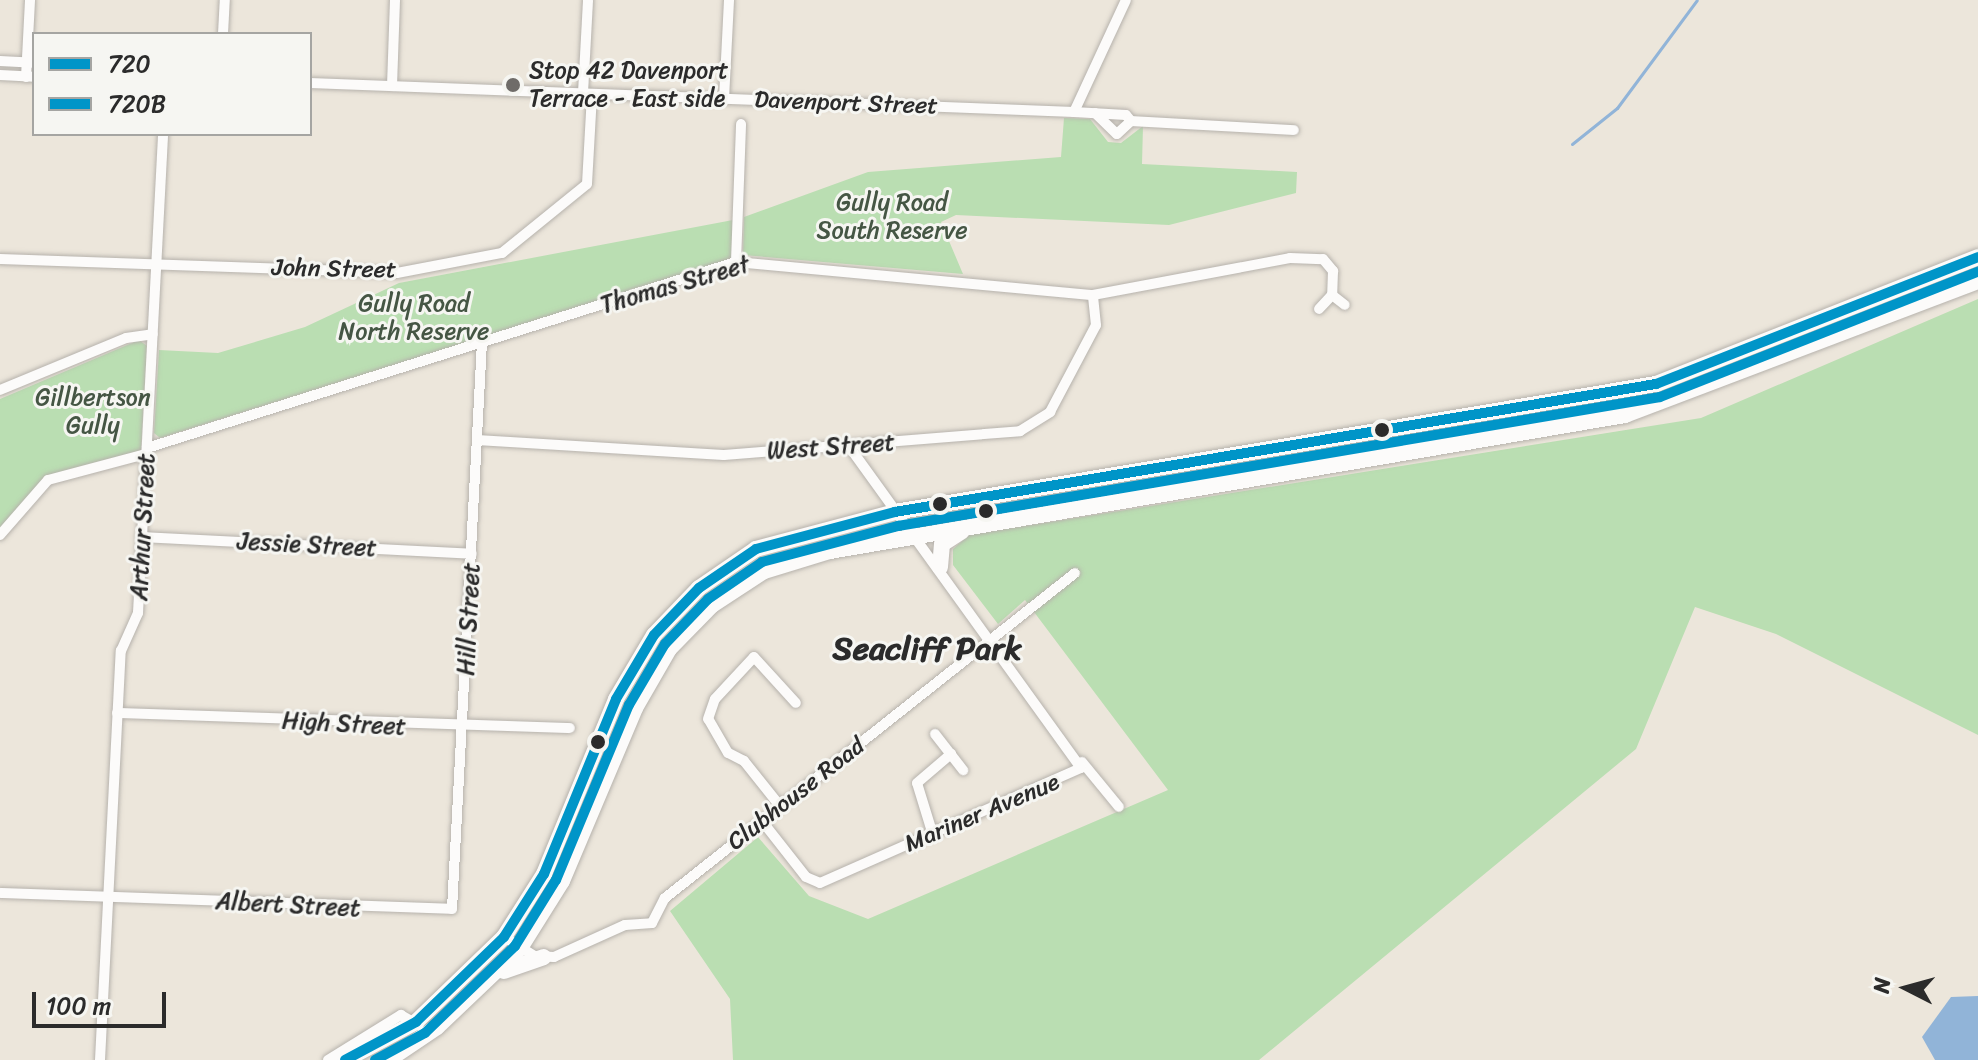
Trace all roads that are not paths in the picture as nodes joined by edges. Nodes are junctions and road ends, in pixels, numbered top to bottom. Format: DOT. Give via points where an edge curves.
graph roads {
  1 [pos="30,0"];
  2 [pos="225,0"];
  3 [pos="395,0"];
  4 [pos="588,0"];
  5 [pos="729,0"];
  6 [pos="1126,0"];
  7 [pos="223,32"];
  8 [pos="0,61"];
  9 [pos="30,63"];
  10 [pos="0,75"];
  11 [pos="30,77"];
  12 [pos="312,83"];
  13 [pos="392,86"];
  14 [pos="588,94"];
  15 [pos="724,99"];
  16 [pos="1074,112"];
  17 [pos="1095,113"];
  18 [pos="1131,121"];
  19 [pos="741,124"];
  20 [pos="1294,130"];
  21 [pos="163,136"];
  22 [pos="1978,257"];
  23 [pos="0,259"];
  24 [pos="736,262"];
  25 [pos="156,264"];
  26 [pos="1978,281"];
  27 [pos="1093,295"];
  28 [pos="1332,295"];
  29 [pos="1345,305"];
  30 [pos="1319,309"];
  31 [pos="153,334"];
  32 [pos="482,342"];
  33 [pos="0,390"];
  34 [pos="477,440"];
  35 [pos="849,446"];
  36 [pos="146,451"];
  37 [pos="1069,485"];
  38 [pos="1108,503"];
  39 [pos="895,512"];
  40 [pos="986,523"];
  41 [pos="0,535"];
  42 [pos="915,535"];
  43 [pos="141,537"];
  44 [pos="472,554"];
  45 [pos="940,567"];
  46 [pos="1075,573"];
  47 [pos="989,644"];
  48 [pos="796,703"];
  49 [pos="117,713"];
  50 [pos="463,722"];
  51 [pos="570,728"];
  52 [pos="935,734"];
  53 [pos="951,754"];
  54 [pos="1082,762"];
  55 [pos="963,770"];
  56 [pos="780,806"];
  57 [pos="1119,807"];
  58 [pos="762,821"];
  59 [pos="933,835"];
  60 [pos="0,893"];
  61 [pos="455,895"];
  62 [pos="108,897"];
  63 [pos="542,913"];
  64 [pos="504,937"];
  65 [pos="520,948"];
  66 [pos="549,957"];
  67 [pos="494,977"];
  68 [pos="420,1029"];
  69 [pos="100,1060"];
  70 [pos="328,1060"];
  71 [pos="345,1060"];
  72 [pos="388,1060"];
  1 -- 9 [label="street"];
  2 -- 7 [label="street"];
  3 -- 13 [label="street"];
  4 -- 14 [label="street, John Street"];
  5 -- 15 [label="street"];
  6 -- 16 [label="street"];
  8 -- 9 [label="street"];
  9 -- 11 [label="street"];
  10 -- 11 [label="street"];
  12 -- 13 [label="street, Davenport Street"];
  13 -- 14 [label="street, Davenport Street"];
  14 -- 15 [label="street, Davenport Street"];
  14 -- 25 [label="street, John Street" via="587,184 502,253 397,273"];
  15 -- 16 [label="street, Davenport Street"];
  16 -- 17 [label="street, Davenport Street"];
  17 -- 18 [label="street, Davenport Street"];
  17 -- 18 [label="street, Davenport Street" via="1117,134"];
  18 -- 20 [label="street, Davenport Street"];
  19 -- 24 [label="street"];
  21 -- 25 [label="street, Arthur Street"];
  22 -- 37 [label="main road" via="1656,384"];
  23 -- 25 [label="street, John Street"];
  24 -- 27 [label="street, Thomas Street"];
  24 -- 32 [label="street, Thomas Street"];
  25 -- 31 [label="street, Arthur Street"];
  26 -- 38 [label="main road" via="1625,415"];
  27 -- 28 [label="street, Thomas Street" via="1290,258 1323,259 1333,271"];
  27 -- 35 [label="street, West Street" via="1096,325 1050,412 1034,426"];
  28 -- 29 [label="street"];
  28 -- 30 [label="street"];
  31 -- 33 [label="street" via="126,338"];
  31 -- 36 [label="street, Arthur Street"];
  32 -- 34 [label="street, Hill Street"];
  32 -- 36 [label="street, Thomas Street"];
  34 -- 35 [label="street, West Street" via="724,455"];
  34 -- 44 [label="street, Hill Street"];
  35 -- 39 [label="street, Mariner Avenue"];
  36 -- 41 [label="street, Thomas Street" via="48,480"];
  36 -- 43 [label="street, Arthur Street"];
  37 -- 38 [label="main road" via="1065,500"];
  37 -- 39 [label="main road"];
  38 -- 40 [label="main road"];
  39 -- 42 [label="street, Mariner Avenue"];
  39 -- 64 [label="main road" via="756,549 676,610 616,699 544,874"];
  40 -- 42 [label="main road"];
  40 -- 45 [label="main road" via="947,538"];
  42 -- 45 [label="street, Mariner Avenue"];
  42 -- 63 [label="main road" via="764,571 689,626 635,708"];
  43 -- 44 [label="street, Jessie Street"];
  43 -- 49 [label="street, Arthur Street" via="138,613 121,651"];
  44 -- 50 [label="street, Hill Street"];
  45 -- 47 [label="street, Mariner Avenue"];
  46 -- 47 [label="street, Clubhouse Road"];
  47 -- 54 [label="street, Mariner Avenue"];
  47 -- 56 [label="street, Clubhouse Road"];
  48 -- 56 [label="street" via="754,657 715,699 708,719 728,753 744,761"];
  49 -- 50 [label="street, High Street" via="452,729"];
  49 -- 62 [label="street, Arthur Street"];
  50 -- 51 [label="street, High Street"];
  50 -- 61 [label="street, Hill Street"];
  52 -- 53 [label="street"];
  53 -- 55 [label="street"];
  53 -- 59 [label="street" via="917,783"];
  54 -- 57 [label="street"];
  54 -- 59 [label="street, Mariner Avenue" via="1072,774"];
  56 -- 58 [label="street, Clubhouse Road"];
  58 -- 59 [label="street, Mariner Avenue" via="815,883"];
  58 -- 66 [label="street, Clubhouse Road" via="665,898 652,923 625,925"];
  60 -- 62 [label="street"];
  61 -- 62 [label="street, Albert Street" via="444,912"];
  62 -- 69 [label="street, Arthur Street"];
  63 -- 65 [label="main road"];
  63 -- 66 [label="main road" via="540,945"];
  64 -- 65 [label="street"];
  64 -- 68 [label="main road"];
  65 -- 66 [label="street"];
  65 -- 67 [label="main road"];
  66 -- 67 [label="main road"];
  67 -- 68 [label="main road"];
  68 -- 70 [label="street" via="396,1017"];
  68 -- 71 [label="main road"];
  68 -- 72 [label="main road"];
}
